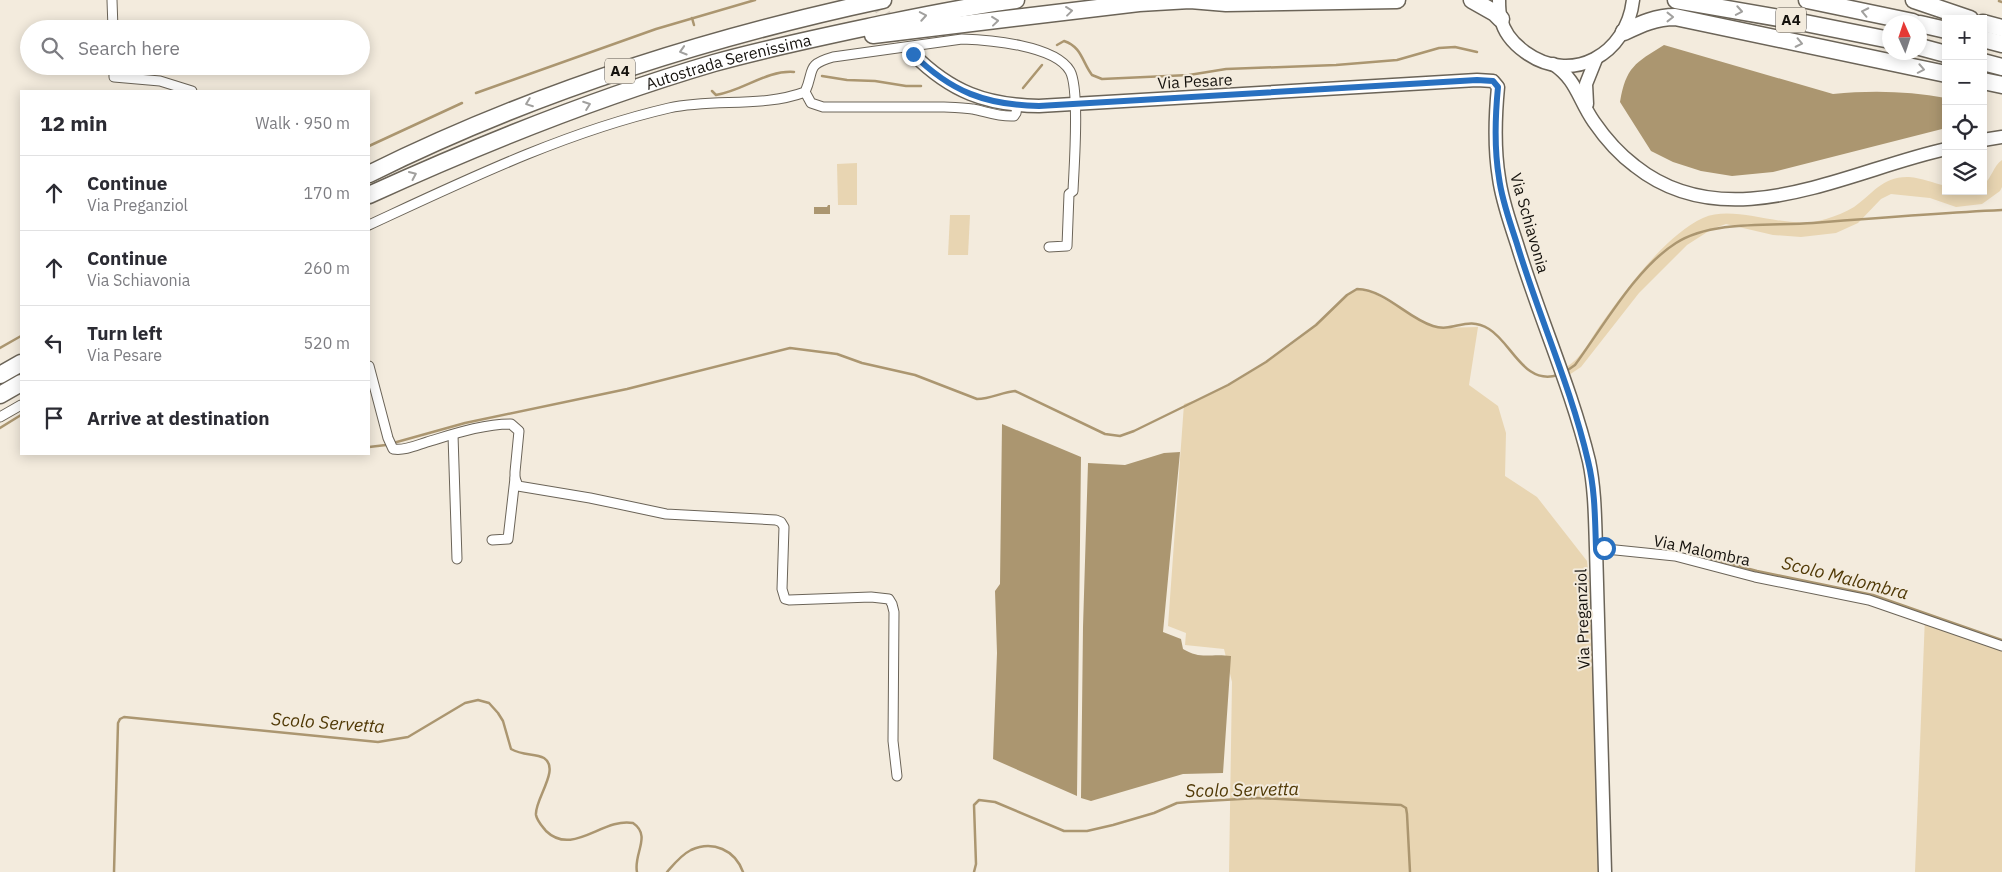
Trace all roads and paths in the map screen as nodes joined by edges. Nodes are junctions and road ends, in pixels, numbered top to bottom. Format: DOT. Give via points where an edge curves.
graph roads {
  1 [pos="112,0"];
  2 [pos="842,0"];
  3 [pos="883,0"];
  4 [pos="1016,0"];
  5 [pos="1397,0"];
  6 [pos="1472,0"];
  7 [pos="1499,0"];
  8 [pos="1632,0"];
  9 [pos="1807,0"];
  10 [pos="1914,0"];
  11 [pos="1683,1"];
  12 [pos="1958,15"];
  13 [pos="1882,16"];
  14 [pos="1501,19"];
  15 [pos="113,20"];
  16 [pos="1987,24"];
  17 [pos="1927,26"];
  18 [pos="2002,28"];
  19 [pos="1942,29"];
  20 [pos="1624,32"];
  21 [pos="1882,38"];
  22 [pos="719,40"];
  23 [pos="1987,40"];
  24 [pos="2002,44"];
  25 [pos="1927,49"];
  26 [pos="756,52"];
  27 [pos="1942,53"];
  28 [pos="913,54"];
  29 [pos="1596,59"];
  30 [pos="1987,63"];
  31 [pos="1553,64"];
  32 [pos="2002,67"];
  33 [pos="1942,73"];
  34 [pos="114,75"];
  35 [pos="1493,81"];
  36 [pos="1987,83"];
  37 [pos="2002,85"];
  38 [pos="189,90"];
  39 [pos="805,92"];
  40 [pos="1075,104"];
  41 [pos="1017,106"];
  42 [pos="1587,109"];
  43 [pos="2002,137"];
  44 [pos="1987,139"];
  45 [pos="1943,150"];
  46 [pos="370,174"];
  47 [pos="370,195"];
  48 [pos="370,225"];
  49 [pos="1049,247"];
  50 [pos="20,364"];
  51 [pos="370,370"];
  52 [pos="1562,372"];
  53 [pos="0,375"];
  54 [pos="20,384"];
  55 [pos="0,395"];
  56 [pos="20,406"];
  57 [pos="0,417"];
  58 [pos="453,435"];
  59 [pos="515,478"];
  60 [pos="492,540"];
  61 [pos="1596,548"];
  62 [pos="457,559"];
  63 [pos="2002,646"];
  64 [pos="897,776"];
  65 [pos="1605,872"];
  1 -- 15 [label="street"];
  2 -- 22 [label="highway" via="748,26"];
  3 -- 22 [label="highway, Autostrada Serenissima / A4"];
  26 -- 4 [label="highway, Autostrada Serenissima / A4, one-way" via="914,17"];
  26 -- 5 [label="highway, one-way" via="778,54 840,40 1139,3"];
  6 -- 14 [label="highway"];
  7 -- 14 [label="street"];
  8 -- 20 [label="street"];
  13 -- 9 [label="highway, A4, one-way"];
  10 -- 12 [label="highway"];
  11 -- 21 [label="highway, A4, one-way"];
  14 -- 31 [label="street" via="1509,38 1520,49"];
  16 -- 18 [label="highway"];
  17 -- 19 [label="highway"];
  20 -- 29 [label="street"];
  20 -- 33 [label="highway, one-way" via="1651,20 1675,17"];
  22 -- 46 [label="highway, Autostrada Serenissima / A4, one-way" via="639,64 508,112"];
  23 -- 24 [label="highway"];
  25 -- 27 [label="highway"];
  47 -- 26 [label="highway, Autostrada Serenissima / A4, one-way" via="564,114 704,66"];
  28 -- 41 [label="street, Via Pesare" via="966,93"];
  29 -- 31 [label="street" via="1576,65"];
  29 -- 42 [label="street" via="1586,84"];
  30 -- 32 [label="highway"];
  31 -- 42 [label="street" via="1570,78"];
  34 -- 38 [label="street" via="160,81"];
  35 -- 40 [label="street, Via Pesare"];
  35 -- 52 [label="street, Via Schiavonia" via="1498,87 1495,138 1501,188 1523,264"];
  36 -- 37 [label="highway"];
  39 -- 40 [label="street" via="810,70 820,61 962,39 1021,47 1062,62 1070,72"];
  39 -- 41 [label="street" via="811,103 823,107 944,106 1010,117 1016,113"];
  39 -- 48 [label="street" via="767,100 671,108 623,121 512,160"];
  40 -- 41 [label="street, Via Pesare"];
  40 -- 49 [label="street" via="1074,191 1069,194 1067,246"];
  42 -- 45 [label="street" via="1605,136 1634,166 1657,182 1678,191 1711,198 1746,200 1802,192"];
  43 -- 44 [label="street"];
  50 -- 53 [label="highway"];
  51 -- 58 [label="street" via="393,449"];
  52 -- 61 [label="street, Via Preganziol" via="1589,463"];
  54 -- 55 [label="highway"];
  56 -- 57 [label="street"];
  58 -- 59 [label="street" via="498,424 516,426 519,431"];
  58 -- 62 [label="street"];
  59 -- 60 [label="street" via="508,539"];
  59 -- 64 [label="street" via="518,486 527,489 666,514 776,520 784,527 782,589 785,598 889,599 894,612 893,741"];
  61 -- 63 [label="street, Via Malombra" via="1675,556 1755,577 1869,600"];
  61 -- 65 [label="street, Via Preganziol"];
}
